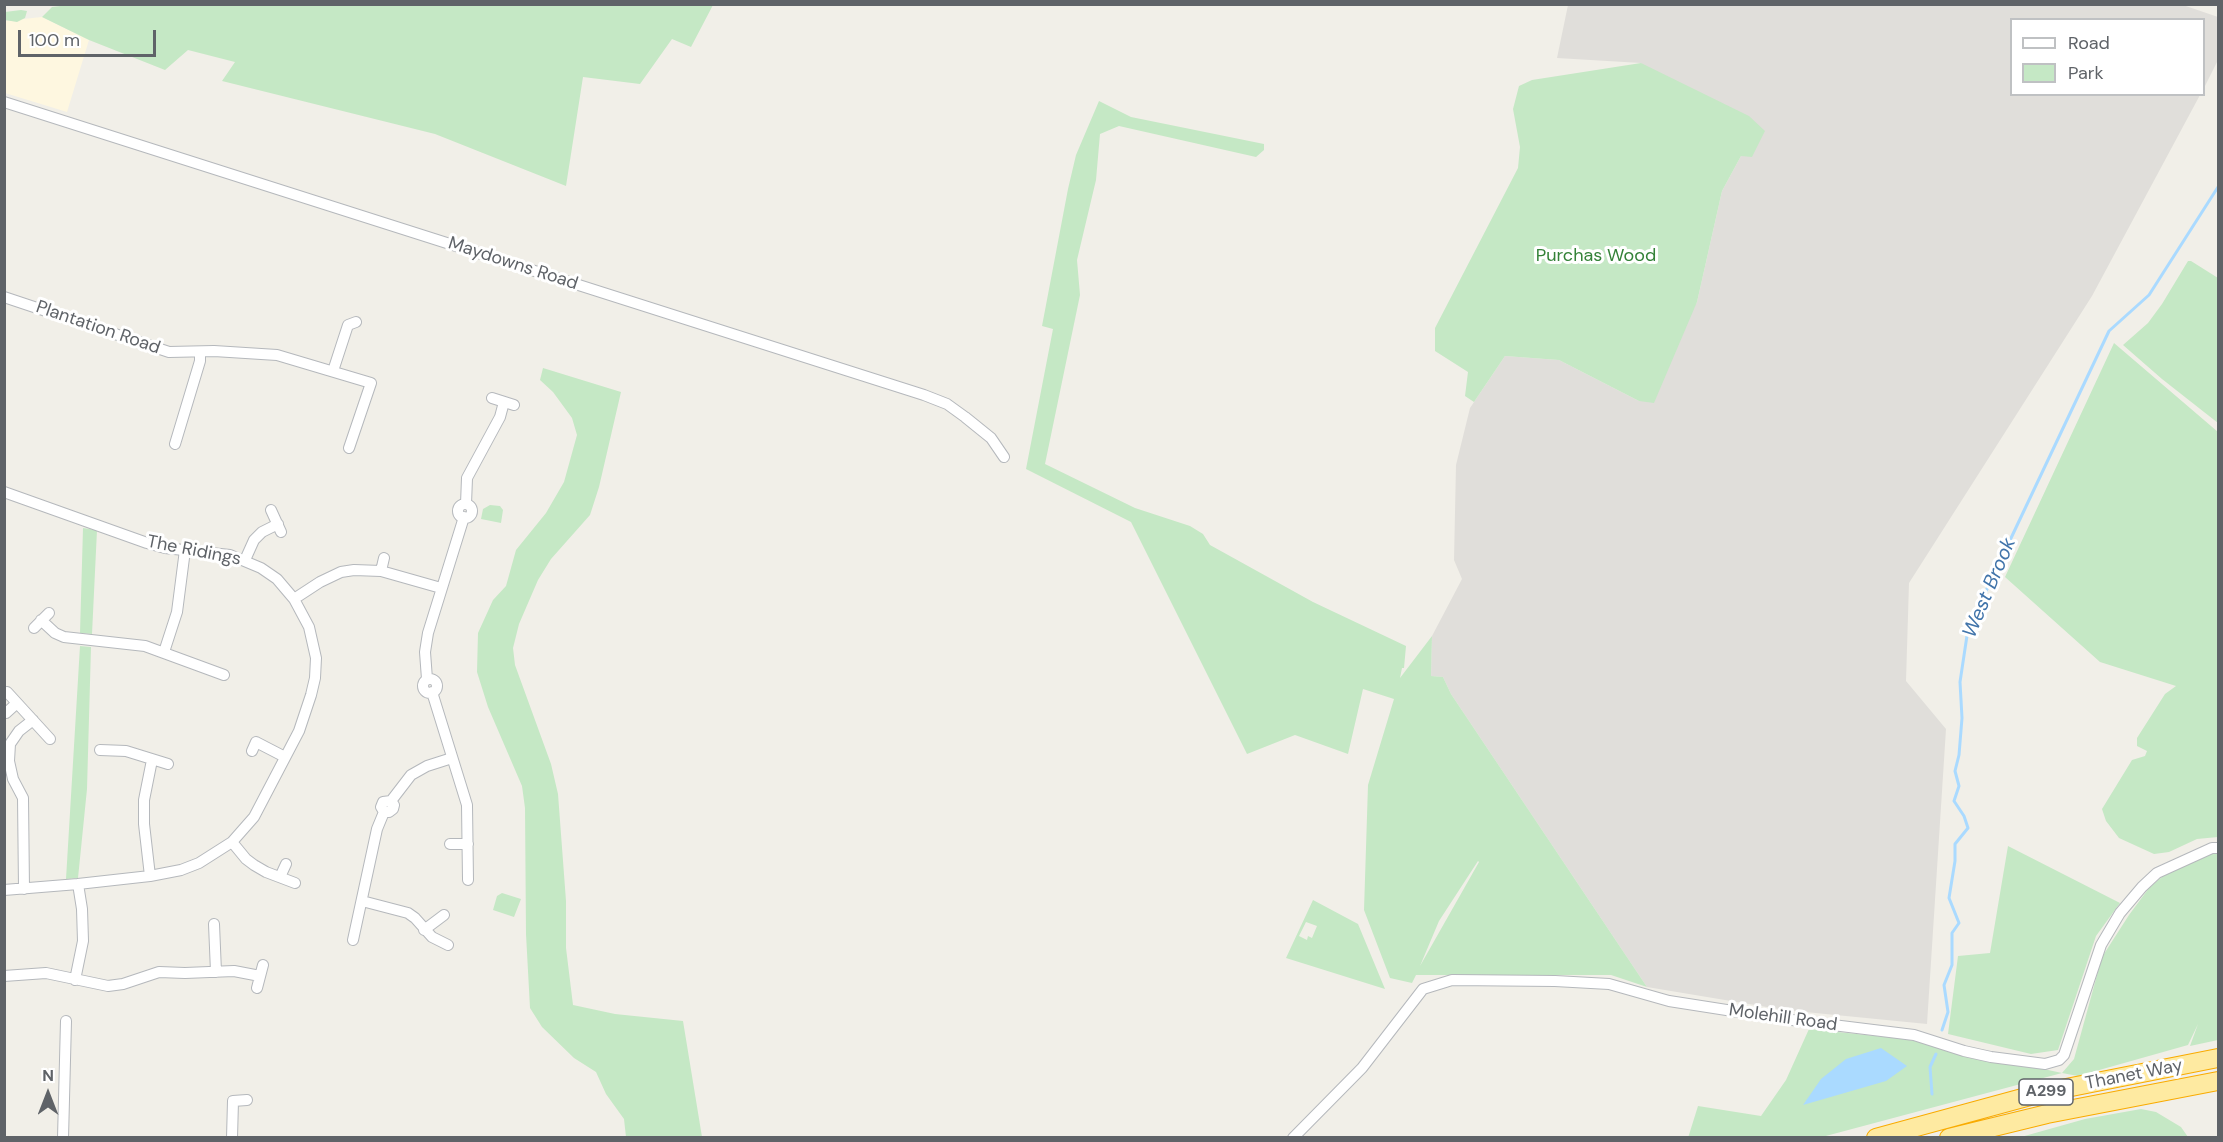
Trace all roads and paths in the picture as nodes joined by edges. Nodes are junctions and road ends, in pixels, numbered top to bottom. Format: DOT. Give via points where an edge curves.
graph roads {
  1 [pos="4,102"];
  2 [pos="4,297"];
  3 [pos="356,322"];
  4 [pos="200,352"];
  5 [pos="333,371"];
  6 [pos="492,398"];
  7 [pos="175,444"];
  8 [pos="350,448"];
  9 [pos="1004,457"];
  10 [pos="4,492"];
  11 [pos="271,510"];
  12 [pos="185,550"];
  13 [pos="384,558"];
  14 [pos="245,560"];
  15 [pos="381,571"];
  16 [pos="441,588"];
  17 [pos="294,599"];
  18 [pos="41,620"];
  19 [pos="164,652"];
  20 [pos="224,675"];
  21 [pos="7,692"];
  22 [pos="17,704"];
  23 [pos="6,712"];
  24 [pos="33,720"];
  25 [pos="50,740"];
  26 [pos="100,750"];
  27 [pos="252,751"];
  28 [pos="285,757"];
  29 [pos="452,758"];
  30 [pos="152,760"];
  31 [pos="168,764"];
  32 [pos="232,842"];
  33 [pos="450,844"];
  34 [pos="468,844"];
  35 [pos="2218,848"];
  36 [pos="286,864"];
  37 [pos="150,876"];
  38 [pos="280,877"];
  39 [pos="468,880"];
  40 [pos="295,883"];
  41 [pos="78,884"];
  42 [pos="24,889"];
  43 [pos="4,890"];
  44 [pos="362,901"];
  45 [pos="444,915"];
  46 [pos="214,924"];
  47 [pos="424,930"];
  48 [pos="214,937"];
  49 [pos="226,937"];
  50 [pos="353,940"];
  51 [pos="448,945"];
  52 [pos="216,972"];
  53 [pos="4,976"];
  54 [pos="75,980"];
  55 [pos="257,988"];
  56 [pos="66,1022"];
  57 [pos="2218,1058"];
  58 [pos="2218,1081"];
  59 [pos="247,1100"];
  60 [pos="63,1137"];
  61 [pos="232,1137"];
  62 [pos="1293,1137"];
  63 [pos="1876,1137"];
  64 [pos="1949,1137"];
  1 -- 9 [label="street, Maydowns Road" via="924,395 947,404 992,438"];
  2 -- 4 [label="street, Plantation Road" via="169,352"];
  3 -- 5 [label="street" via="348,325"];
  4 -- 5 [label="street, Plantation Road" via="277,355"];
  4 -- 7 [label="street"];
  5 -- 8 [label="street, Plantation Road" via="371,383"];
  6 -- 16 [label="street" via="509,404 467,478 466,504 459,510 464,518"];
  10 -- 12 [label="street, The Ridings" via="147,543"];
  11 -- 14 [label="street" via="279,528 262,532"];
  12 -- 14 [label="street, The Ridings"];
  12 -- 19 [label="street" via="177,612"];
  13 -- 15 [label="street"];
  14 -- 17 [label="street, The Ridings" via="277,579"];
  15 -- 16 [label="street"];
  15 -- 17 [label="street" via="341,573"];
  16 -- 29 [label="street" via="428,633 427,679 423,688 432,692"];
  17 -- 28 [label="street, The Ridings" via="314,643 315,678 306,714"];
  18 -- 19 [label="street" via="64,637 106,635"];
  19 -- 20 [label="street"];
  21 -- 22 [label="street"];
  22 -- 23 [label="street"];
  22 -- 24 [label="street"];
  24 -- 25 [label="street"];
  24 -- 42 [label="street" via="19,730 10,744 9,761 23,798"];
  26 -- 30 [label="street" via="113,744"];
  27 -- 28 [label="street" via="256,742"];
  28 -- 32 [label="street, The Ridings" via="254,817"];
  29 -- 34 [label="street" via="467,805"];
  29 -- 44 [label="street" via="419,769 391,801 393,809 384,812"];
  30 -- 31 [label="street"];
  30 -- 37 [label="street" via="144,800"];
  32 -- 37 [label="street, The Ridings" via="199,863"];
  32 -- 38 [label="street" via="254,865"];
  33 -- 34 [label="street"];
  34 -- 39 [label="street"];
  35 -- 62 [label="street, Molehill Road" via="2157,873 2120,913 2101,945 2059,1060 2045,1064 1991,1057 1914,1035 1669,1001 1609,984 1452,980 1423,989 1362,1068"];
  36 -- 38 [label="street"];
  37 -- 41 [label="street, The Ridings"];
  38 -- 40 [label="street"];
  41 -- 42 [label="street, The Ridings"];
  41 -- 54 [label="street" via="83,941"];
  42 -- 43 [label="street, The Ridings"];
  44 -- 47 [label="street" via="408,913"];
  44 -- 50 [label="street"];
  45 -- 47 [label="street"];
  46 -- 48 [label="street"];
  47 -- 51 [label="street"];
  48 -- 49 [label="street"];
  48 -- 52 [label="street"];
  52 -- 54 [label="street" via="159,972 108,986"];
  52 -- 55 [label="street" via="261,970"];
  53 -- 54 [label="street" via="45,974"];
  56 -- 60 [label="street"];
  57 -- 63 [label="highway, Thanet Way / A299" via="2041,1093"];
  58 -- 64 [label="highway, Thanet Way / A299"];
  59 -- 61 [label="street" via="233,1101"];
}
